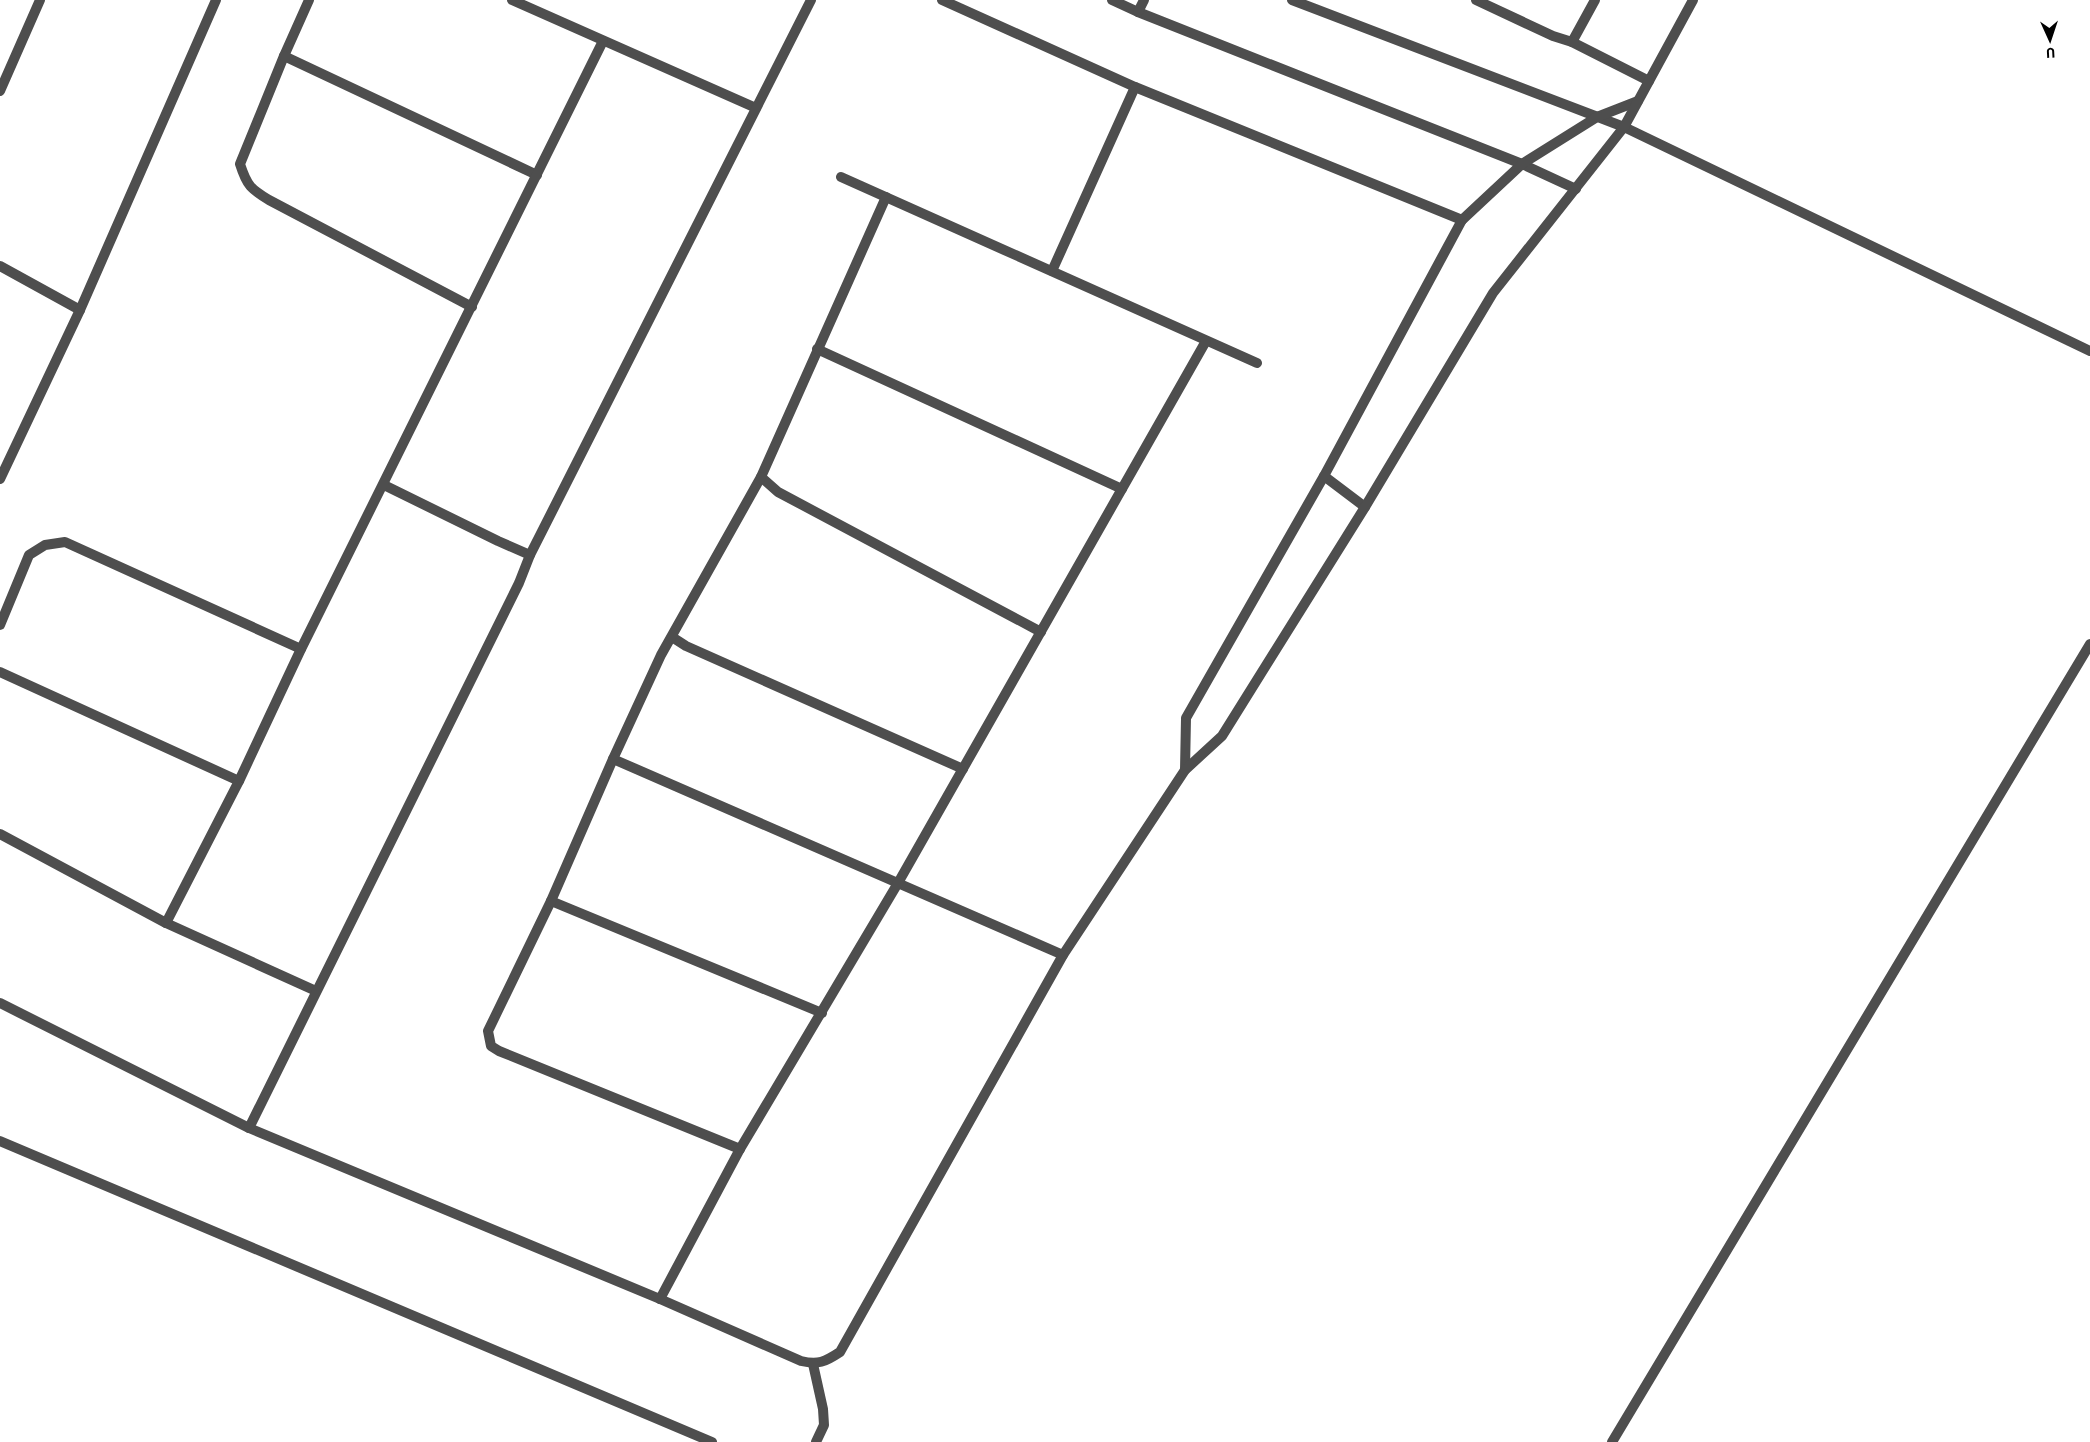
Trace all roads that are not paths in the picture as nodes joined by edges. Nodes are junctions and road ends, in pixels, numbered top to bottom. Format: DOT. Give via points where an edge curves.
graph roads {
  1 [pos="40,0"];
  2 [pos="216,0"];
  3 [pos="309,0"];
  4 [pos="512,0"];
  5 [pos="811,0"];
  6 [pos="942,0"];
  7 [pos="1112,0"];
  8 [pos="1144,0"];
  9 [pos="1292,0"];
  10 [pos="1476,0"];
  11 [pos="1595,0"];
  12 [pos="1693,0"];
  13 [pos="1138,12"];
  14 [pos="603,41"];
  15 [pos="1572,42"];
  16 [pos="284,56"];
  17 [pos="1649,82"];
  18 [pos="1135,87"];
  19 [pos="0,91"];
  20 [pos="1638,101"];
  21 [pos="756,108"];
  22 [pos="1597,117"];
  23 [pos="1624,127"];
  24 [pos="1522,164"];
  25 [pos="537,175"];
  26 [pos="841,177"];
  27 [pos="1576,189"];
  28 [pos="886,197"];
  29 [pos="1462,220"];
  30 [pos="0,266"];
  31 [pos="1052,271"];
  32 [pos="472,307"];
  33 [pos="80,310"];
  34 [pos="1206,341"];
  35 [pos="817,349"];
  36 [pos="2090,351"];
  37 [pos="1256,363"];
  38 [pos="1324,476"];
  39 [pos="760,477"];
  40 [pos="0,479"];
  41 [pos="384,485"];
  42 [pos="1122,489"];
  43 [pos="1365,507"];
  44 [pos="530,555"];
  45 [pos="0,625"];
  46 [pos="1041,632"];
  47 [pos="672,637"];
  48 [pos="2090,644"];
  49 [pos="302,649"];
  50 [pos="0,672"];
  51 [pos="613,759"];
  52 [pos="963,769"];
  53 [pos="1185,770"];
  54 [pos="239,781"];
  55 [pos="0,834"];
  56 [pos="898,883"];
  57 [pos="551,901"];
  58 [pos="166,923"];
  59 [pos="1063,955"];
  60 [pos="316,991"];
  61 [pos="0,1003"];
  62 [pos="822,1013"];
  63 [pos="249,1128"];
  64 [pos="0,1142"];
  65 [pos="740,1149"];
  66 [pos="660,1300"];
  67 [pos="813,1364"];
  68 [pos="712,1442"];
  69 [pos="816,1442"];
  70 [pos="1612,1442"];
  1 -- 19 [label="street"];
  2 -- 33 [label="street"];
  3 -- 16 [label="street"];
  4 -- 14 [label="street"];
  5 -- 21 [label="street"];
  6 -- 18 [label="street"];
  7 -- 13 [label="street"];
  8 -- 13 [label="street"];
  9 -- 22 [label="street"];
  10 -- 15 [label="street"];
  11 -- 15 [label="street"];
  12 -- 17 [label="street"];
  13 -- 24 [label="street"];
  14 -- 21 [label="street"];
  14 -- 25 [label="street"];
  15 -- 17 [label="street"];
  16 -- 25 [label="street"];
  16 -- 32 [label="street" via="240,164 252,190"];
  17 -- 20 [label="street"];
  18 -- 29 [label="street"];
  18 -- 31 [label="street"];
  20 -- 22 [label="street"];
  20 -- 23 [label="street"];
  21 -- 44 [label="street"];
  22 -- 23 [label="street"];
  22 -- 24 [label="street"];
  23 -- 27 [label="street"];
  23 -- 36 [label="street"];
  24 -- 27 [label="street"];
  24 -- 29 [label="street"];
  25 -- 32 [label="street"];
  26 -- 28 [label="street"];
  27 -- 43 [label="street" via="1493,293"];
  28 -- 31 [label="street"];
  28 -- 35 [label="street"];
  29 -- 38 [label="street"];
  30 -- 33 [label="street"];
  31 -- 34 [label="street"];
  32 -- 41 [label="street"];
  33 -- 40 [label="street"];
  34 -- 37 [label="street"];
  34 -- 42 [label="street"];
  35 -- 39 [label="street"];
  35 -- 42 [label="street"];
  38 -- 43 [label="street"];
  38 -- 53 [label="street" via="1186,718"];
  39 -- 46 [label="street" via="778,492"];
  39 -- 47 [label="street"];
  41 -- 44 [label="street"];
  41 -- 49 [label="street"];
  42 -- 46 [label="street"];
  43 -- 53 [label="street" via="1222,736"];
  44 -- 60 [label="street" via="519,584"];
  45 -- 49 [label="street" via="29,555 45,545 65,542"];
  46 -- 52 [label="street"];
  47 -- 51 [label="street"];
  47 -- 52 [label="street"];
  48 -- 70 [label="street"];
  49 -- 54 [label="street"];
  50 -- 54 [label="street"];
  51 -- 56 [label="street"];
  51 -- 57 [label="street"];
  52 -- 56 [label="street"];
  53 -- 59 [label="street"];
  54 -- 58 [label="street"];
  55 -- 58 [label="street"];
  56 -- 59 [label="street"];
  56 -- 62 [label="street"];
  57 -- 62 [label="street"];
  57 -- 65 [label="street" via="488,1031 491,1046"];
  58 -- 60 [label="street"];
  59 -- 67 [label="street" via="840,1352"];
  60 -- 63 [label="street"];
  61 -- 63 [label="street"];
  62 -- 65 [label="street"];
  63 -- 66 [label="street"];
  64 -- 68 [label="street"];
  65 -- 66 [label="street"];
  66 -- 67 [label="street"];
  67 -- 69 [label="street" via="824,1425"];
}
